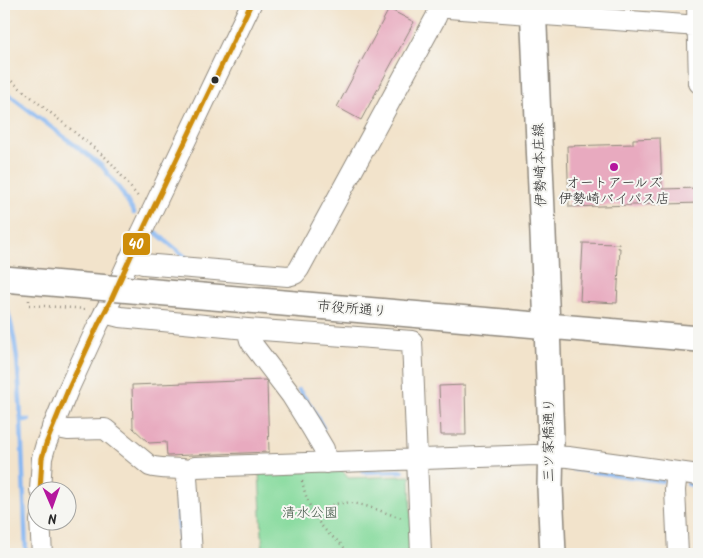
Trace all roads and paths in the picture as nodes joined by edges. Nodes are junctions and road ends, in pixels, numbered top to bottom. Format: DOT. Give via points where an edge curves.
graph roads {
  1 [pos="251,4"];
  2 [pos="697,4"];
  3 [pos="438,5"];
  4 [pos="533,9"];
  5 [pos="699,26"];
  6 [pos="4,75"];
  7 [pos="699,83"];
  8 [pos="153,209"];
  9 [pos="129,259"];
  10 [pos="4,280"];
  11 [pos="29,305"];
  12 [pos="99,312"];
  13 [pos="547,326"];
  14 [pos="247,329"];
  15 [pos="699,339"];
  16 [pos="52,427"];
  17 [pos="550,456"];
  18 [pos="417,459"];
  19 [pos="326,463"];
  20 [pos="189,470"];
  21 [pos="677,472"];
  22 [pos="699,475"];
  23 [pos="301,478"];
  24 [pos="41,480"];
  25 [pos="316,517"];
  26 [pos="404,518"];
  27 [pos="41,530"];
  28 [pos="42,554"];
  29 [pos="192,554"];
  30 [pos="348,554"];
  31 [pos="421,554"];
  32 [pos="553,554"];
  33 [pos="678,554"];
  1 -- 8 [label="street"];
  2 -- 5 [label="street"];
  3 -- 4 [label="street"];
  3 -- 9 [label="street" via="436,16 295,274 143,264"];
  4 -- 5 [label="street"];
  4 -- 13 [label="main road, 伊勢崎本庄線"];
  5 -- 7 [label="street"];
  6 -- 8 [label="path" via="105,157 140,200"];
  8 -- 9 [label="street"];
  9 -- 12 [label="street" via="111,300"];
  10 -- 13 [label="main road, 市役所通り, bridge"];
  11 -- 12 [label="path"];
  12 -- 14 [label="street" via="120,317"];
  12 -- 16 [label="street"];
  13 -- 15 [label="main road, 市役所通り"];
  13 -- 17 [label="main road, 三ツ家橋通り"];
  14 -- 18 [label="street" via="412,342"];
  14 -- 19 [label="street" via="250,340 291,395 324,449"];
  16 -- 20 [label="street" via="106,429 150,466"];
  16 -- 24 [label="street" via="42,458"];
  17 -- 18 [label="street"];
  17 -- 21 [label="street"];
  17 -- 32 [label="main road, 三ツ家橋通り"];
  18 -- 19 [label="street"];
  18 -- 31 [label="street"];
  19 -- 20 [label="street"];
  20 -- 29 [label="street"];
  21 -- 22 [label="street"];
  21 -- 33 [label="street"];
  23 -- 25 [label="path" via="307,502"];
  25 -- 26 [label="path" via="335,504 357,504"];
  25 -- 30 [label="path"];
  27 -- 28 [label="street"];
}
